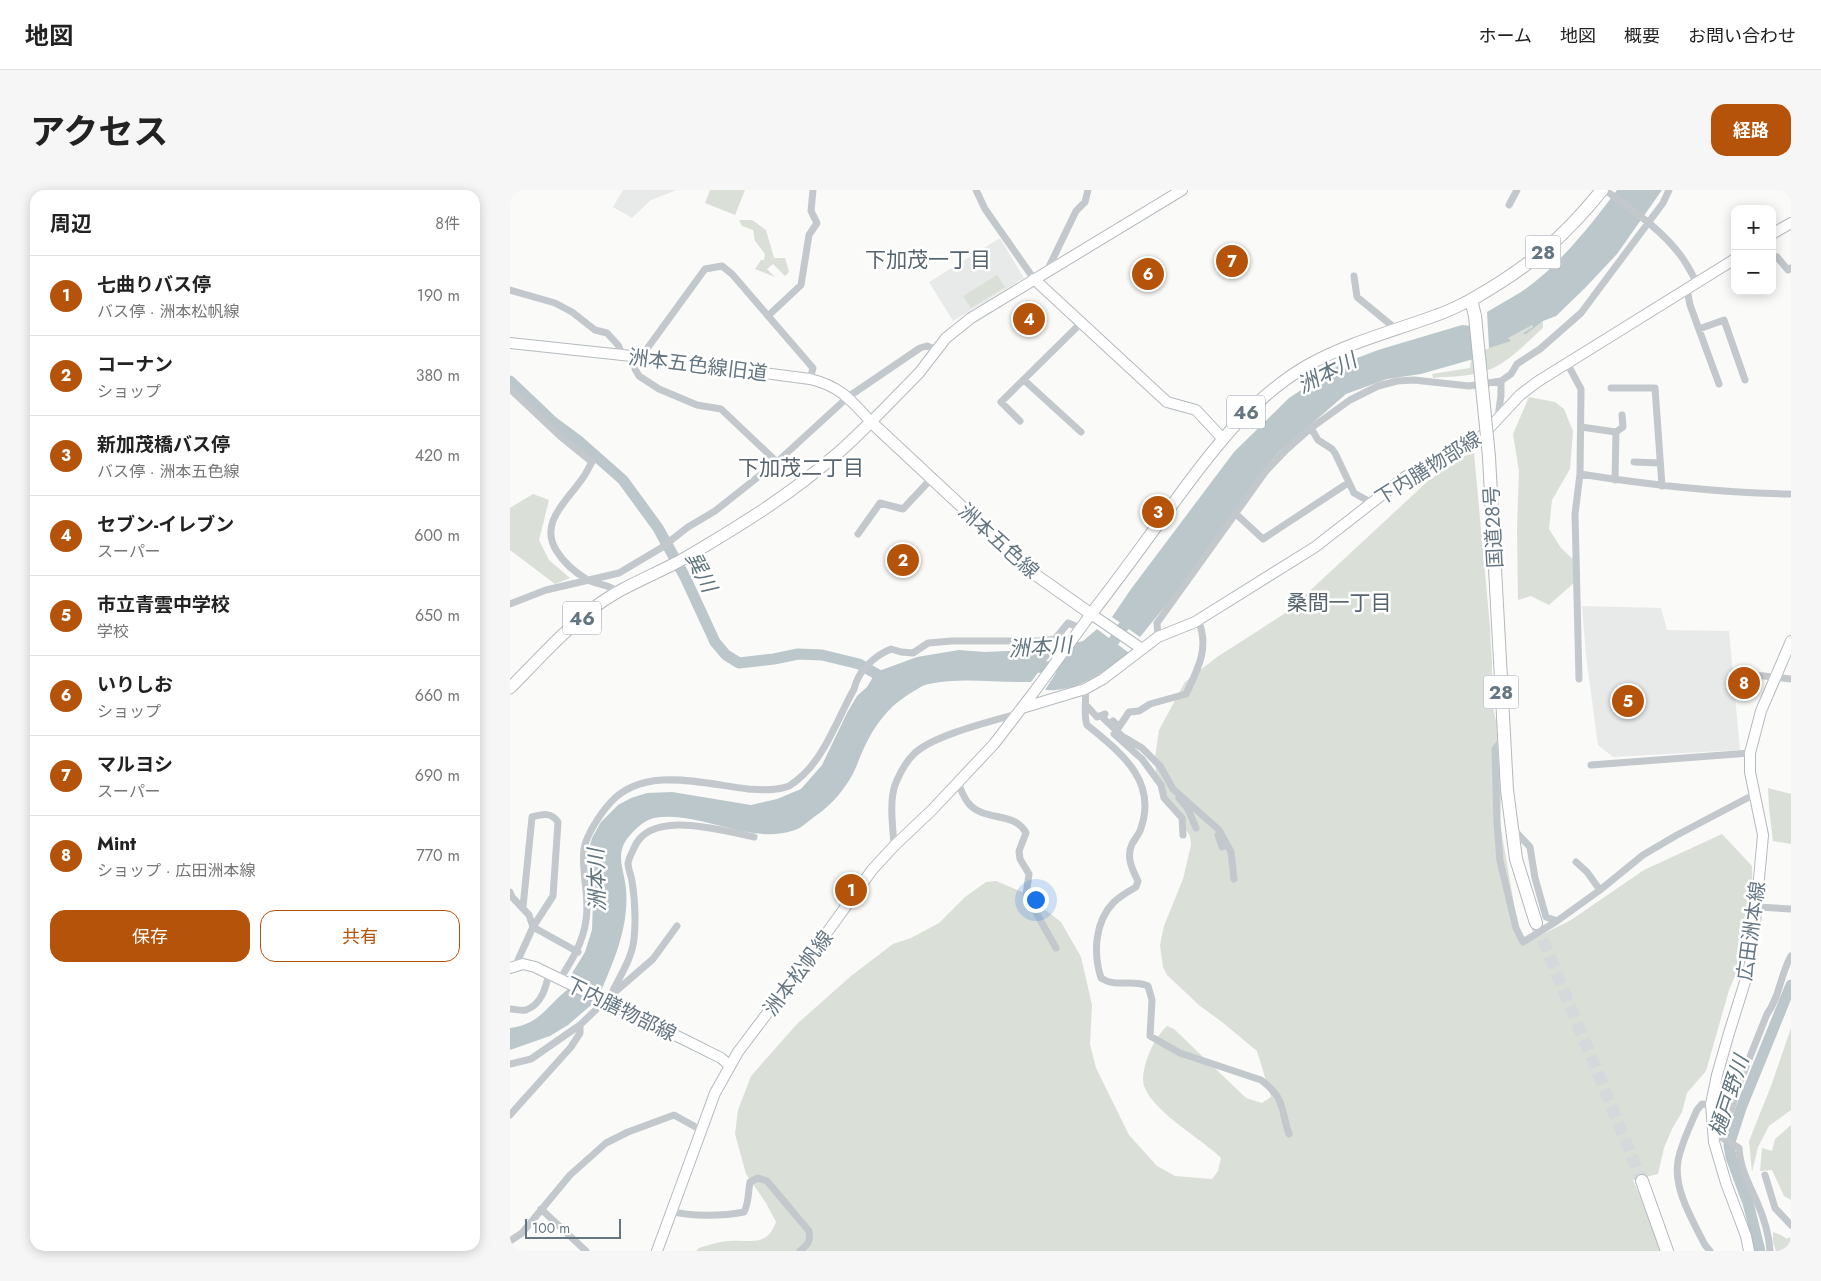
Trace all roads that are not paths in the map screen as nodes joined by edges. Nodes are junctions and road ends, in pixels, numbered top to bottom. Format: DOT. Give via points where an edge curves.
graph roads {
  1 [pos="813,190"];
  2 [pos="976,190"];
  3 [pos="1088,190"];
  4 [pos="1182,190"];
  5 [pos="1517,190"];
  6 [pos="1604,190"];
  7 [pos="1669,190"];
  8 [pos="1509,205"];
  9 [pos="1647,221"];
  10 [pos="1791,223"];
  11 [pos="1776,232"];
  12 [pos="1777,256"];
  13 [pos="1731,262"];
  14 [pos="1791,268"];
  15 [pos="1047,271"];
  16 [pos="1354,276"];
  17 [pos="1034,279"];
  18 [pos="1697,283"];
  19 [pos="1687,289"];
  20 [pos="510,290"];
  21 [pos="1471,300"];
  22 [pos="769,315"];
  23 [pos="1081,323"];
  24 [pos="1396,329"];
  25 [pos="1699,329"];
  26 [pos="510,343"];
  27 [pos="937,350"];
  28 [pos="623,356"];
  29 [pos="639,357"];
  30 [pos="1567,363"];
  31 [pos="810,379"];
  32 [pos="1024,380"];
  33 [pos="1745,380"];
  34 [pos="1501,381"];
  35 [pos="1719,384"];
  36 [pos="1611,388"];
  37 [pos="510,389"];
  38 [pos="848,396"];
  39 [pos="1622,415"];
  40 [pos="1498,419"];
  41 [pos="1020,421"];
  42 [pos="871,422"];
  43 [pos="1581,427"];
  44 [pos="1311,428"];
  45 [pos="1081,432"];
  46 [pos="1616,432"];
  47 [pos="1223,439"];
  48 [pos="777,462"];
  49 [pos="1634,462"];
  50 [pos="1660,462"];
  51 [pos="1580,474"];
  52 [pos="931,479"];
  53 [pos="1615,480"];
  54 [pos="1348,482"];
  55 [pos="1662,486"];
  56 [pos="1791,494"];
  57 [pos="1372,503"];
  58 [pos="1235,513"];
  59 [pos="858,534"];
  60 [pos="588,580"];
  61 [pos="618,592"];
  62 [pos="510,603"];
  63 [pos="1096,617"];
  64 [pos="1198,620"];
  65 [pos="1080,628"];
  66 [pos="1158,637"];
  67 [pos="1791,641"];
  68 [pos="1140,648"];
  69 [pos="1737,673"];
  70 [pos="1776,677"];
  71 [pos="1579,679"];
  72 [pos="1791,679"];
  73 [pos="510,688"];
  74 [pos="1085,689"];
  75 [pos="1086,705"];
  76 [pos="1020,711"];
  77 [pos="1099,716"];
  78 [pos="1504,737"];
  79 [pos="1750,753"];
  80 [pos="1591,765"];
  81 [pos="958,782"];
  82 [pos="1173,789"];
  83 [pos="1755,794"];
  84 [pos="1511,826"];
  85 [pos="1216,827"];
  86 [pos="1196,828"];
  87 [pos="1183,835"];
  88 [pos="754,837"];
  89 [pos="894,846"];
  90 [pos="1222,847"];
  91 [pos="1576,862"];
  92 [pos="1234,879"];
  93 [pos="1600,890"];
  94 [pos="510,892"];
  95 [pos="523,907"];
  96 [pos="1757,907"];
  97 [pos="1791,909"];
  98 [pos="1557,921"];
  99 [pos="1536,924"];
  100 [pos="677,926"];
  101 [pos="533,927"];
  102 [pos="1056,948"];
  103 [pos="578,952"];
  104 [pos="1791,956"];
  105 [pos="514,966"];
  106 [pos="549,974"];
  107 [pos="560,979"];
  108 [pos="605,998"];
  109 [pos="510,1010"];
  110 [pos="580,1025"];
  111 [pos="510,1064"];
  112 [pos="729,1065"];
  113 [pos="1714,1088"];
  114 [pos="1736,1093"];
  115 [pos="1711,1105"];
  116 [pos="510,1115"];
  117 [pos="701,1130"];
  118 [pos="1289,1134"];
  119 [pos="1765,1174"];
  120 [pos="1642,1181"];
  121 [pos="541,1209"];
  122 [pos="671,1211"];
  123 [pos="1791,1225"];
  124 [pos="510,1241"];
  125 [pos="586,1251"];
  126 [pos="657,1251"];
  127 [pos="800,1251"];
  128 [pos="1666,1251"];
  129 [pos="1710,1251"];
  130 [pos="1749,1251"];
  131 [pos="1770,1251"];
  1 -- 22 [label="street" via="811,210 817,223 809,235 801,285"];
  2 -- 17 [label="street" via="984,209"];
  3 -- 15 [label="street" via="1085,202 1076,211"];
  4 -- 15 [label="main road"];
  5 -- 8 [label="street"];
  6 -- 9 [label="street"];
  6 -- 21 [label="highway, 28" via="1549,247"];
  7 -- 9 [label="street" via="1663,203"];
  9 -- 18 [label="street" via="1681,256"];
  9 -- 34 [label="street" via="1581,313"];
  10 -- 11 [label="main road"];
  12 -- 14 [label="street" via="1788,270"];
  13 -- 18 [label="main road, 下内膳物部線"];
  15 -- 17 [label="main road"];
  16 -- 24 [label="street" via="1356,297"];
  17 -- 23 [label="main road"];
  17 -- 27 [label="main road" via="971,318 946,338"];
  18 -- 19 [label="main road, 下内膳物部線"];
  19 -- 25 [label="street"];
  19 -- 30 [label="main road, 下内膳物部線"];
  20 -- 28 [label="street" via="555,303 572,312 595,330 607,333"];
  21 -- 24 [label="main road, 46"];
  21 -- 78 [label="highway, 国道28号 / 28, bridge" via="1489,457"];
  22 -- 29 [label="street" via="722,266 705,269"];
  22 -- 31 [label="street" via="813,368"];
  23 -- 32 [label="street"];
  23 -- 47 [label="main road" via="1167,402 1196,410"];
  24 -- 47 [label="main road, 46" via="1309,364 1260,400"];
  25 -- 33 [label="street" via="1724,320"];
  25 -- 35 [label="street"];
  26 -- 28 [label="main road, 洲本五色線旧道"];
  27 -- 38 [label="street" via="927,346 920,348"];
  27 -- 42 [label="main road"];
  28 -- 29 [label="main road, 洲本五色線旧道"];
  29 -- 31 [label="main road, 洲本五色線旧道"];
  29 -- 48 [label="street" via="635,370 639,376 659,389 697,405 721,409"];
  30 -- 40 [label="main road, 下内膳物部線" via="1520,395"];
  30 -- 43 [label="street" via="1581,390"];
  31 -- 38 [label="main road, 洲本五色線旧道" via="827,383"];
  32 -- 41 [label="street" via="1001,402"];
  32 -- 45 [label="street"];
  34 -- 40 [label="street"];
  34 -- 44 [label="street" via="1469,386 1414,380 1397,382 1361,394"];
  36 -- 50 [label="street" via="1655,388"];
  37 -- 60 [label="street" via="592,462 554,517 551,529 552,544 566,564"];
  38 -- 42 [label="main road, 洲本五色線旧道"];
  38 -- 48 [label="street"];
  39 -- 46 [label="street" via="1623,427"];
  40 -- 57 [label="main road, 下内膳物部線" via="1479,439 1427,464"];
  42 -- 52 [label="main road, 洲本五色線"];
  42 -- 61 [label="main road, 46" via="833,458 787,494 683,559"];
  43 -- 46 [label="street"];
  43 -- 51 [label="street"];
  44 -- 54 [label="street" via="1318,440 1336,453"];
  44 -- 58 [label="street" via="1266,471"];
  46 -- 53 [label="street"];
  47 -- 63 [label="main road, 46"];
  48 -- 60 [label="street" via="661,548 619,573"];
  49 -- 50 [label="street"];
  50 -- 55 [label="street"];
  51 -- 53 [label="street"];
  51 -- 71 [label="street" via="1575,514"];
  52 -- 59 [label="street" via="904,509 880,502"];
  52 -- 63 [label="main road, 洲本五色線" via="1033,573"];
  53 -- 55 [label="street"];
  54 -- 57 [label="street" via="1354,493"];
  54 -- 58 [label="street" via="1263,540"];
  55 -- 56 [label="street" via="1738,494"];
  57 -- 64 [label="main road, 下内膳物部線" via="1315,547"];
  58 -- 66 [label="street" via="1157,623"];
  60 -- 61 [label="street" via="613,587"];
  60 -- 62 [label="street"];
  61 -- 73 [label="main road, 46" via="595,606 569,629"];
  63 -- 65 [label="main road, 洲本松帆線"];
  63 -- 68 [label="main road"];
  64 -- 66 [label="main road, 下内膳物部線"];
  64 -- 77 [label="street" via="1204,633 1201,663 1186,694 1129,712 1119,727 1105,714"];
  65 -- 76 [label="main road, 洲本松帆線"];
  65 -- 103 [label="street" via="1068,623 1055,639 1041,641 928,643 913,653 891,649 879,654 856,679 854,690 819,753 803,775 788,786 765,790 659,779 622,793 594,825 584,847 587,908"];
  66 -- 68 [label="main road, 下内膳物部線"];
  67 -- 70 [label="main road, 広田洲本線"];
  68 -- 74 [label="main road, 下内膳物部線" via="1103,679"];
  69 -- 70 [label="street"];
  70 -- 72 [label="street"];
  70 -- 79 [label="main road, 広田洲本線" via="1761,711"];
  74 -- 75 [label="street"];
  74 -- 76 [label="main road, 下内膳物部線"];
  75 -- 77 [label="street"];
  75 -- 118 [label="street" via="1087,725 1117,750 1139,776 1145,815 1129,856 1138,880 1136,887 1114,902 1104,916 1096,938 1101,978 1107,982 1148,986 1152,1000 1150,1036 1180,1053 1262,1080 1281,1101"];
  76 -- 81 [label="main road, 洲本松帆線" via="985,755"];
  76 -- 89 [label="street" via="947,736 914,754 895,785 892,800"];
  77 -- 82 [label="street" via="1142,748 1160,766"];
  77 -- 87 [label="street" via="1142,759 1160,785 1164,798 1182,818"];
  78 -- 84 [label="highway, 国道28号 / 28"];
  78 -- 98 [label="street" via="1495,749 1497,823 1500,861 1516,928 1522,942"];
  79 -- 80 [label="street"];
  79 -- 83 [label="main road, 広田洲本線"];
  81 -- 89 [label="main road, 洲本松帆線"];
  81 -- 102 [label="street" via="971,807 1022,826 1026,833 1019,850 1020,859 1030,874 1026,895"];
  82 -- 85 [label="street"];
  82 -- 86 [label="street" via="1188,809"];
  83 -- 93 [label="street" via="1643,855"];
  83 -- 96 [label="main road, 広田洲本線" via="1763,835"];
  84 -- 98 [label="street" via="1530,847 1546,917"];
  84 -- 99 [label="highway, 国道28号 / 28" via="1516,858"];
  85 -- 90 [label="street"];
  85 -- 92 [label="street" via="1231,852"];
  88 -- 108 [label="street" via="673,824 650,832 636,843 628,859 635,906 634,940 625,967"];
  89 -- 112 [label="main road, 洲本松帆線" via="872,870"];
  91 -- 93 [label="street"];
  93 -- 98 [label="street"];
  94 -- 95 [label="street"];
  95 -- 101 [label="street"];
  95 -- 101 [label="street" via="532,817 554,816 558,822 553,896"];
  96 -- 97 [label="street"];
  96 -- 113 [label="main road, 広田洲本線" via="1749,969"];
  100 -- 108 [label="street" via="653,959"];
  101 -- 103 [label="street"];
  101 -- 105 [label="street"];
  103 -- 107 [label="street"];
  104 -- 114 [label="street"];
  105 -- 106 [label="main road, 下内膳物部線" via="528,965"];
  106 -- 107 [label="main road, 下内膳物部線"];
  106 -- 109 [label="street" via="539,1000 527,1010"];
  107 -- 108 [label="main road, 下内膳物部線"];
  108 -- 110 [label="street"];
  108 -- 112 [label="main road, 下内膳物部線"];
  110 -- 111 [label="street" via="531,1059"];
  110 -- 116 [label="street" via="580,1033 571,1047"];
  112 -- 117 [label="main road, 洲本松帆線"];
  113 -- 114 [label="street"];
  113 -- 115 [label="main road, 広田洲本線"];
  114 -- 131 [label="street" via="1732,1110 1719,1136 1739,1148 1743,1171 1766,1224"];
  115 -- 129 [label="street" via="1702,1104 1696,1110 1677,1164 1683,1201"];
  115 -- 130 [label="main road, 広田洲本線" via="1715,1148"];
  117 -- 121 [label="street" via="674,1115 628,1132 592,1155"];
  117 -- 122 [label="main road, 洲本松帆線"];
  119 -- 123 [label="street" via="1775,1208"];
  120 -- 128 [label="highway"];
  121 -- 124 [label="street" via="522,1233"];
  121 -- 125 [label="street"];
  122 -- 126 [label="main road, 洲本松帆線"];
  122 -- 127 [label="street" via="692,1214 744,1212 750,1182 758,1178 767,1181 809,1231 810,1239"];
}
